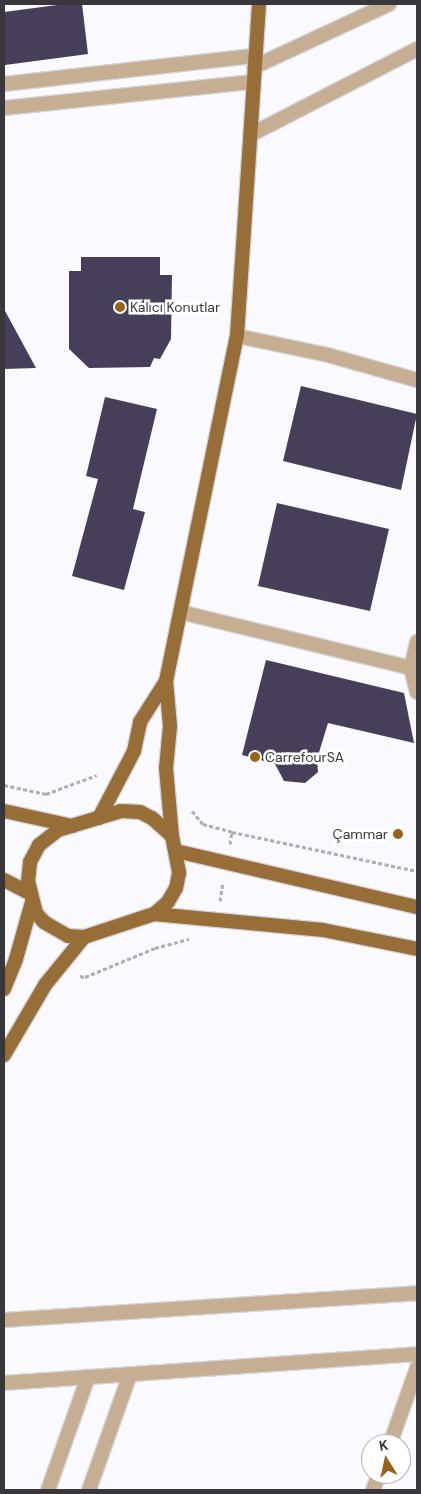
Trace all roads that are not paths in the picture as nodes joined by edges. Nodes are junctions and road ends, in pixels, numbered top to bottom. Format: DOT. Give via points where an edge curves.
graph roads {
  1 [pos="259,4"];
  2 [pos="389,4"];
  3 [pos="417,49"];
  4 [pos="255,62"];
  5 [pos="254,82"];
  6 [pos="4,84"];
  7 [pos="4,108"];
  8 [pos="250,136"];
  9 [pos="237,336"];
  10 [pos="417,380"];
  11 [pos="180,612"];
  12 [pos="417,642"];
  13 [pos="414,667"];
  14 [pos="166,681"];
  15 [pos="417,692"];
  16 [pos="4,811"];
  17 [pos="99,818"];
  18 [pos="73,826"];
  19 [pos="172,836"];
  20 [pos="176,851"];
  21 [pos="4,880"];
  22 [pos="31,898"];
  23 [pos="417,907"];
  24 [pos="154,914"];
  25 [pos="84,938"];
  26 [pos="417,949"];
  27 [pos="4,990"];
  28 [pos="4,1055"];
  29 [pos="417,1293"];
  30 [pos="4,1320"];
  31 [pos="417,1354"];
  32 [pos="417,1368"];
  33 [pos="130,1374"];
  34 [pos="88,1377"];
  35 [pos="4,1383"];
  36 [pos="394,1434"];
  37 [pos="48,1490"];
  38 [pos="89,1490"];
  1 -- 4 [label="main road"];
  2 -- 4 [label="street"];
  3 -- 8 [label="street"];
  4 -- 5 [label="main road"];
  4 -- 6 [label="street"];
  5 -- 7 [label="street"];
  5 -- 8 [label="main road"];
  8 -- 9 [label="main road"];
  9 -- 10 [label="street" via="328,355"];
  9 -- 11 [label="main road"];
  11 -- 13 [label="street"];
  11 -- 14 [label="main road"];
  12 -- 13 [label="street"];
  13 -- 15 [label="street"];
  14 -- 17 [label="main road" via="140,722 134,751"];
  14 -- 19 [label="main road" via="170,726 167,787"];
  16 -- 18 [label="main road"];
  17 -- 18 [label="main road"];
  17 -- 19 [label="main road" via="121,811 140,812 162,825"];
  18 -- 22 [label="main road" via="58,830 39,845 30,862"];
  19 -- 20 [label="main road"];
  20 -- 23 [label="main road"];
  20 -- 24 [label="main road" via="176,888 168,902"];
  21 -- 22 [label="main road"];
  22 -- 25 [label="main road" via="44,922 68,936"];
  22 -- 27 [label="main road" via="16,959"];
  24 -- 25 [label="main road"];
  24 -- 26 [label="main road" via="323,930"];
  25 -- 28 [label="main road" via="58,970"];
  29 -- 30 [label="street"];
  31 -- 33 [label="street"];
  32 -- 36 [label="street"];
  33 -- 34 [label="street"];
  33 -- 38 [label="street"];
  34 -- 35 [label="street"];
  34 -- 37 [label="street"];
}
